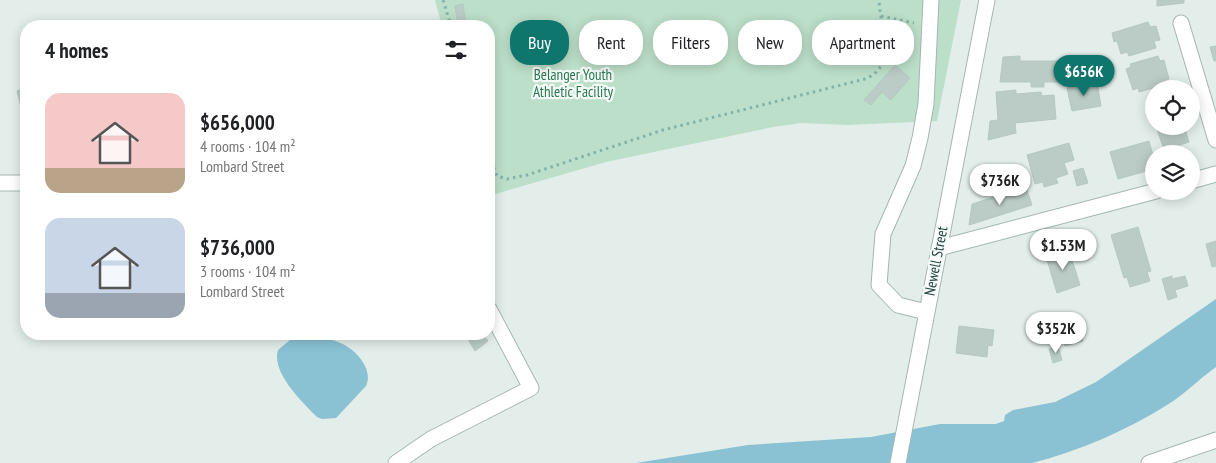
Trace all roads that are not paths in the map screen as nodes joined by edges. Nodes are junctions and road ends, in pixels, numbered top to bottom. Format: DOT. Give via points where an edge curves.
graph roads {
  1 [pos="931,0"];
  2 [pos="987,0"];
  3 [pos="1181,23"];
  4 [pos="1216,140"];
  5 [pos="1216,174"];
  6 [pos="1200,178"];
  7 [pos="20,183"];
  8 [pos="0,184"];
  9 [pos="1145,194"];
  10 [pos="939,248"];
  11 [pos="926,312"];
  12 [pos="495,320"];
  13 [pos="1216,440"];
  14 [pos="1178,458"];
  15 [pos="396,463"];
  16 [pos="898,463"];
  17 [pos="1149,463"];
  1 -- 11 [label="street" via="926,104 920,138 913,166 883,234 879,285 898,305"];
  2 -- 10 [label="street, Newell Street"];
  3 -- 4 [label="street"];
  5 -- 6 [label="street"];
  7 -- 8 [label="street"];
  9 -- 10 [label="street"];
  10 -- 11 [label="street, Newell Street"];
  11 -- 16 [label="street, Newell Street"];
  12 -- 15 [label="street" via="531,388 431,439"];
  13 -- 14 [label="street"];
  14 -- 17 [label="street"];
}
